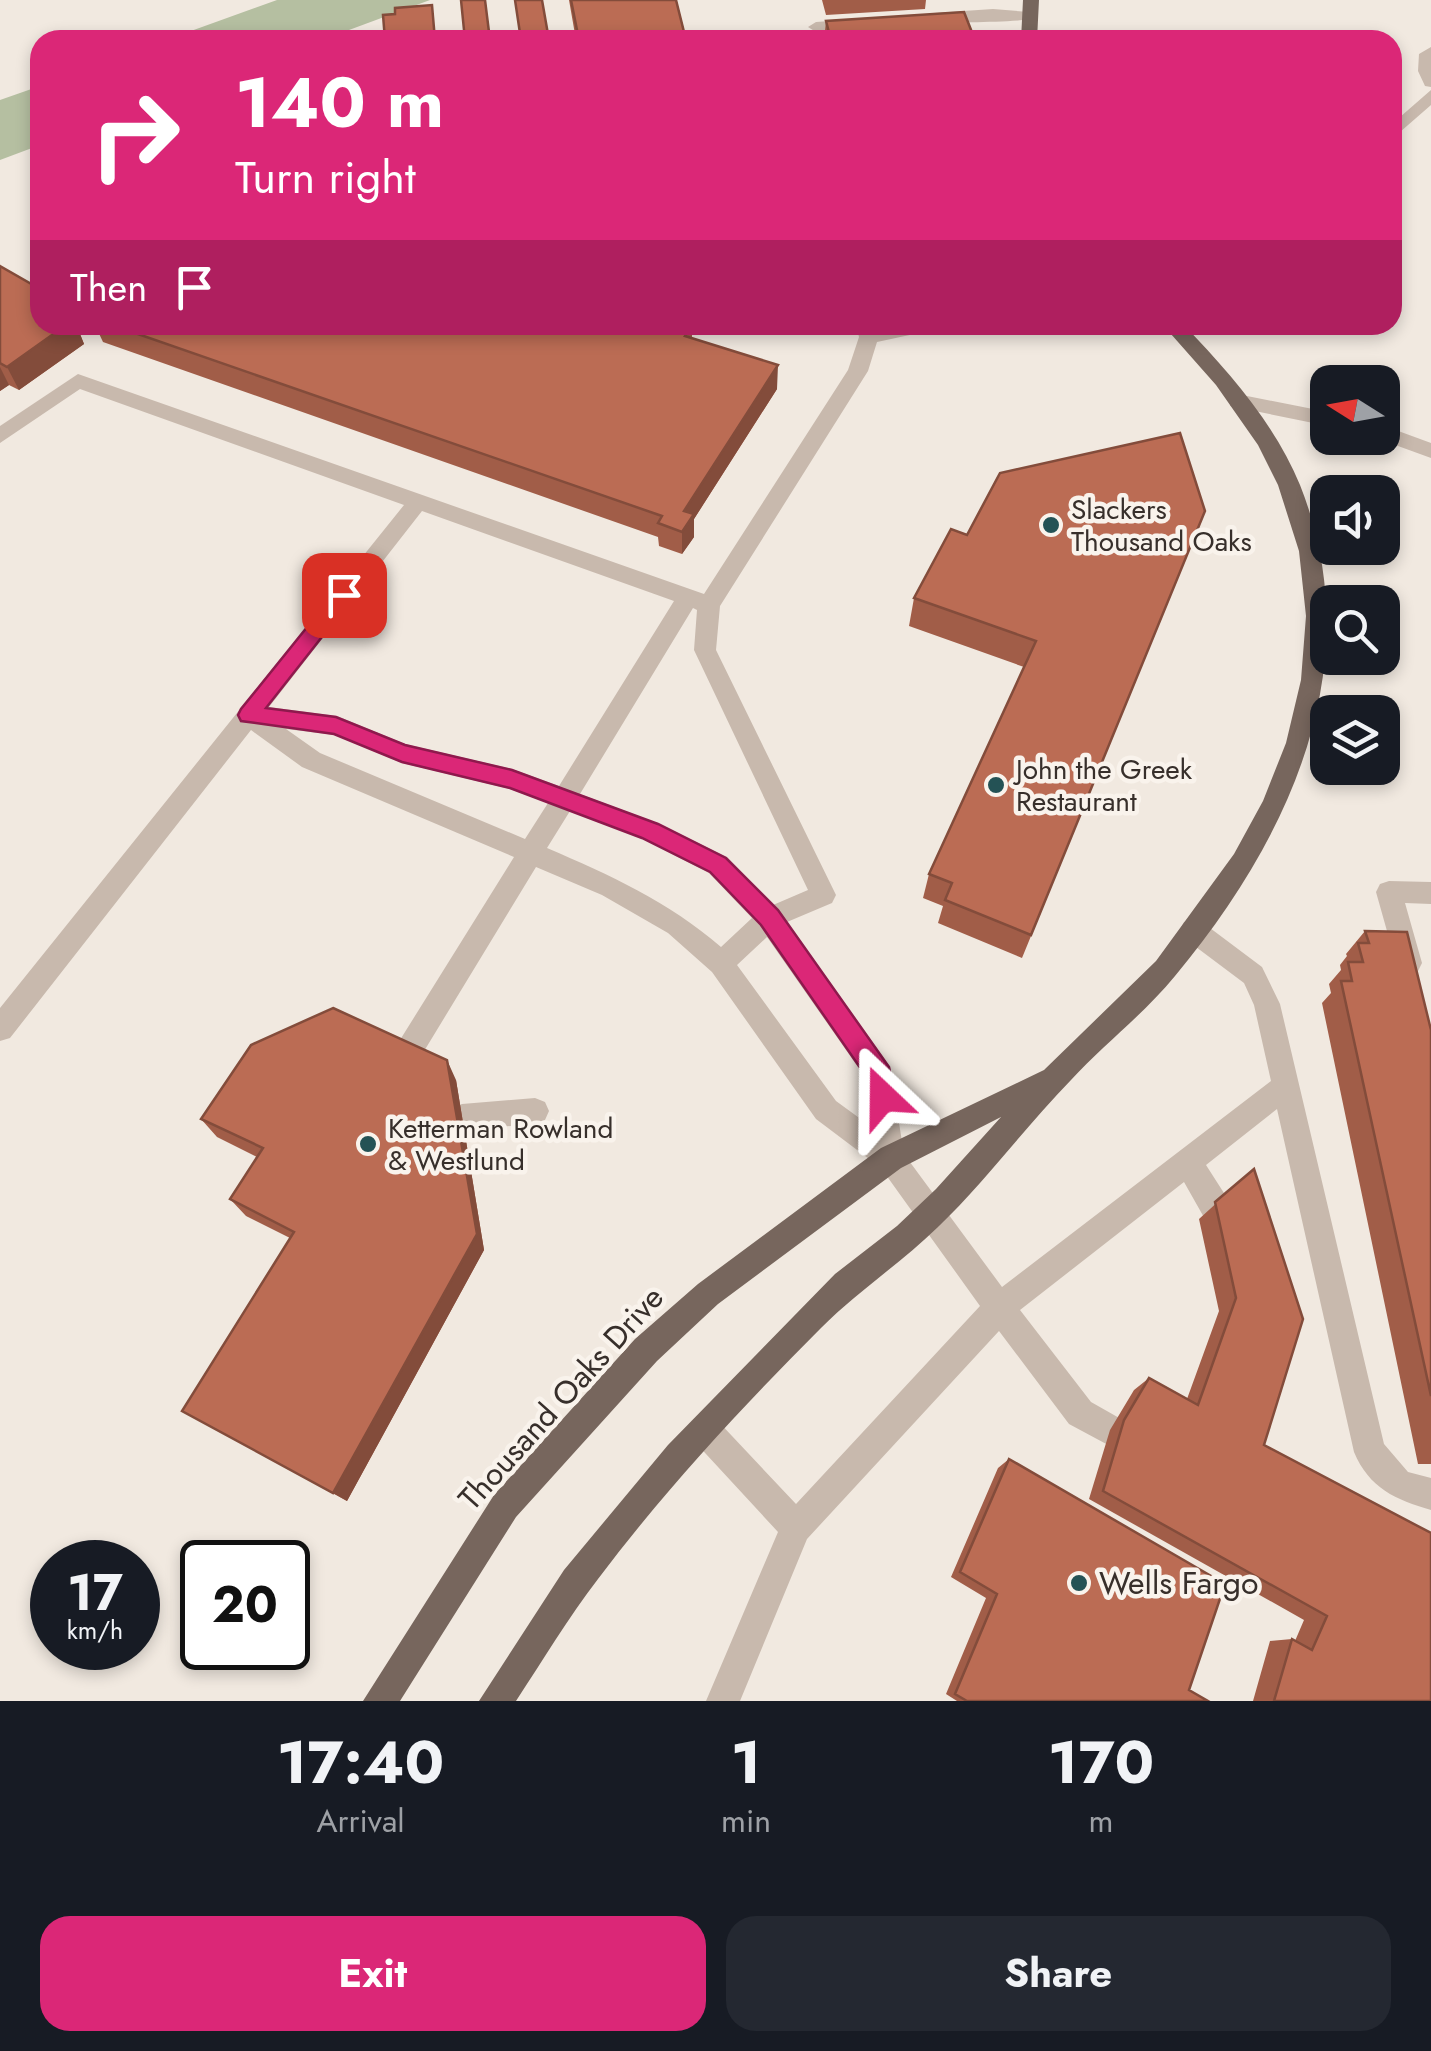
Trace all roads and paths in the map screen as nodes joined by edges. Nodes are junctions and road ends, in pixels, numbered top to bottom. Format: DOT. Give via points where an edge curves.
graph roads {
  1 [pos="952,8"];
  2 [pos="1030,8"];
  3 [pos="915,20"];
  4 [pos="876,22"];
  5 [pos="816,27"];
  6 [pos="1431,52"];
  7 [pos="1431,82"];
  8 [pos="1431,95"];
  9 [pos="1402,124"];
  10 [pos="867,335"];
  11 [pos="1181,335"];
  12 [pos="1237,401"];
  13 [pos="1310,415"];
  14 [pos="0,436"];
  15 [pos="1400,439"];
  16 [pos="1431,452"];
  17 [pos="418,502"];
  18 [pos="698,602"];
  19 [pos="249,715"];
  20 [pos="565,799"];
  21 [pos="532,854"];
  22 [pos="1431,893"];
  23 [pos="770,918"];
  24 [pos="1194,930"];
  25 [pos="721,964"];
  26 [pos="1415,986"];
  27 [pos="0,1028"];
  28 [pos="405,1057"];
  29 [pos="1056,1076"];
  30 [pos="1286,1086"];
  31 [pos="535,1111"];
  32 [pos="462,1117"];
  33 [pos="891,1158"];
  34 [pos="1188,1162"];
  35 [pos="929,1215"];
  36 [pos="1247,1253"];
  37 [pos="999,1308"];
  38 [pos="704,1430"];
  39 [pos="1110,1430"];
  40 [pos="1431,1494"];
  41 [pos="796,1528"];
  42 [pos="380,1698"];
  43 [pos="496,1701"];
  44 [pos="723,1701"];
  1 -- 2 [label="lane"];
  1 -- 3 [label="lane"];
  4 -- 5 [label="lane"];
  6 -- 7 [label="lane"];
  8 -- 9 [label="lane"];
  10 -- 18 [label="lane" via="858,370"];
  11 -- 12 [label="main road, Thousand Oaks Drive"];
  12 -- 13 [label="lane"];
  12 -- 24 [label="main road, Thousand Oaks Drive" via="1289,486 1306,536 1317,646 1292,768 1243,864"];
  14 -- 17 [label="lane" via="78,380"];
  15 -- 16 [label="lane"];
  17 -- 18 [label="lane"];
  17 -- 19 [label="lane"];
  18 -- 20 [label="lane"];
  18 -- 23 [label="lane" via="705,650 824,895"];
  19 -- 20 [label="lane" via="336,726 402,753"];
  19 -- 21 [label="lane" via="311,760"];
  19 -- 27 [label="lane"];
  20 -- 21 [label="lane"];
  20 -- 23 [label="lane" via="718,865"];
  21 -- 25 [label="lane" via="677,925"];
  21 -- 28 [label="lane"];
  22 -- 26 [label="lane" via="1389,892"];
  23 -- 25 [label="lane"];
  23 -- 33 [label="lane" via="880,1076"];
  24 -- 29 [label="main road, Thousand Oaks Drive" via="1164,970"];
  24 -- 30 [label="lane" via="1253,974"];
  25 -- 33 [label="lane" via="826,1110"];
  29 -- 33 [label="main road, Thousand Oaks Drive"];
  29 -- 35 [label="main road, Thousand Oaks Drive"];
  30 -- 34 [label="lane"];
  30 -- 40 [label="lane" via="1370,1452 1399,1485"];
  31 -- 32 [label="lane"];
  33 -- 35 [label="lane"];
  33 -- 42 [label="main road, Thousand Oaks Drive" via="708,1294 646,1350 506,1506"];
  34 -- 36 [label="lane" via="1218,1231 1244,1238"];
  34 -- 37 [label="lane"];
  35 -- 37 [label="lane"];
  35 -- 38 [label="main road, Thousand Oaks Drive" via="848,1281"];
  37 -- 39 [label="lane" via="1080,1413"];
  37 -- 41 [label="lane"];
  38 -- 41 [label="lane"];
  38 -- 43 [label="main road, Thousand Oaks Drive" via="588,1565"];
  41 -- 44 [label="lane"];
}
